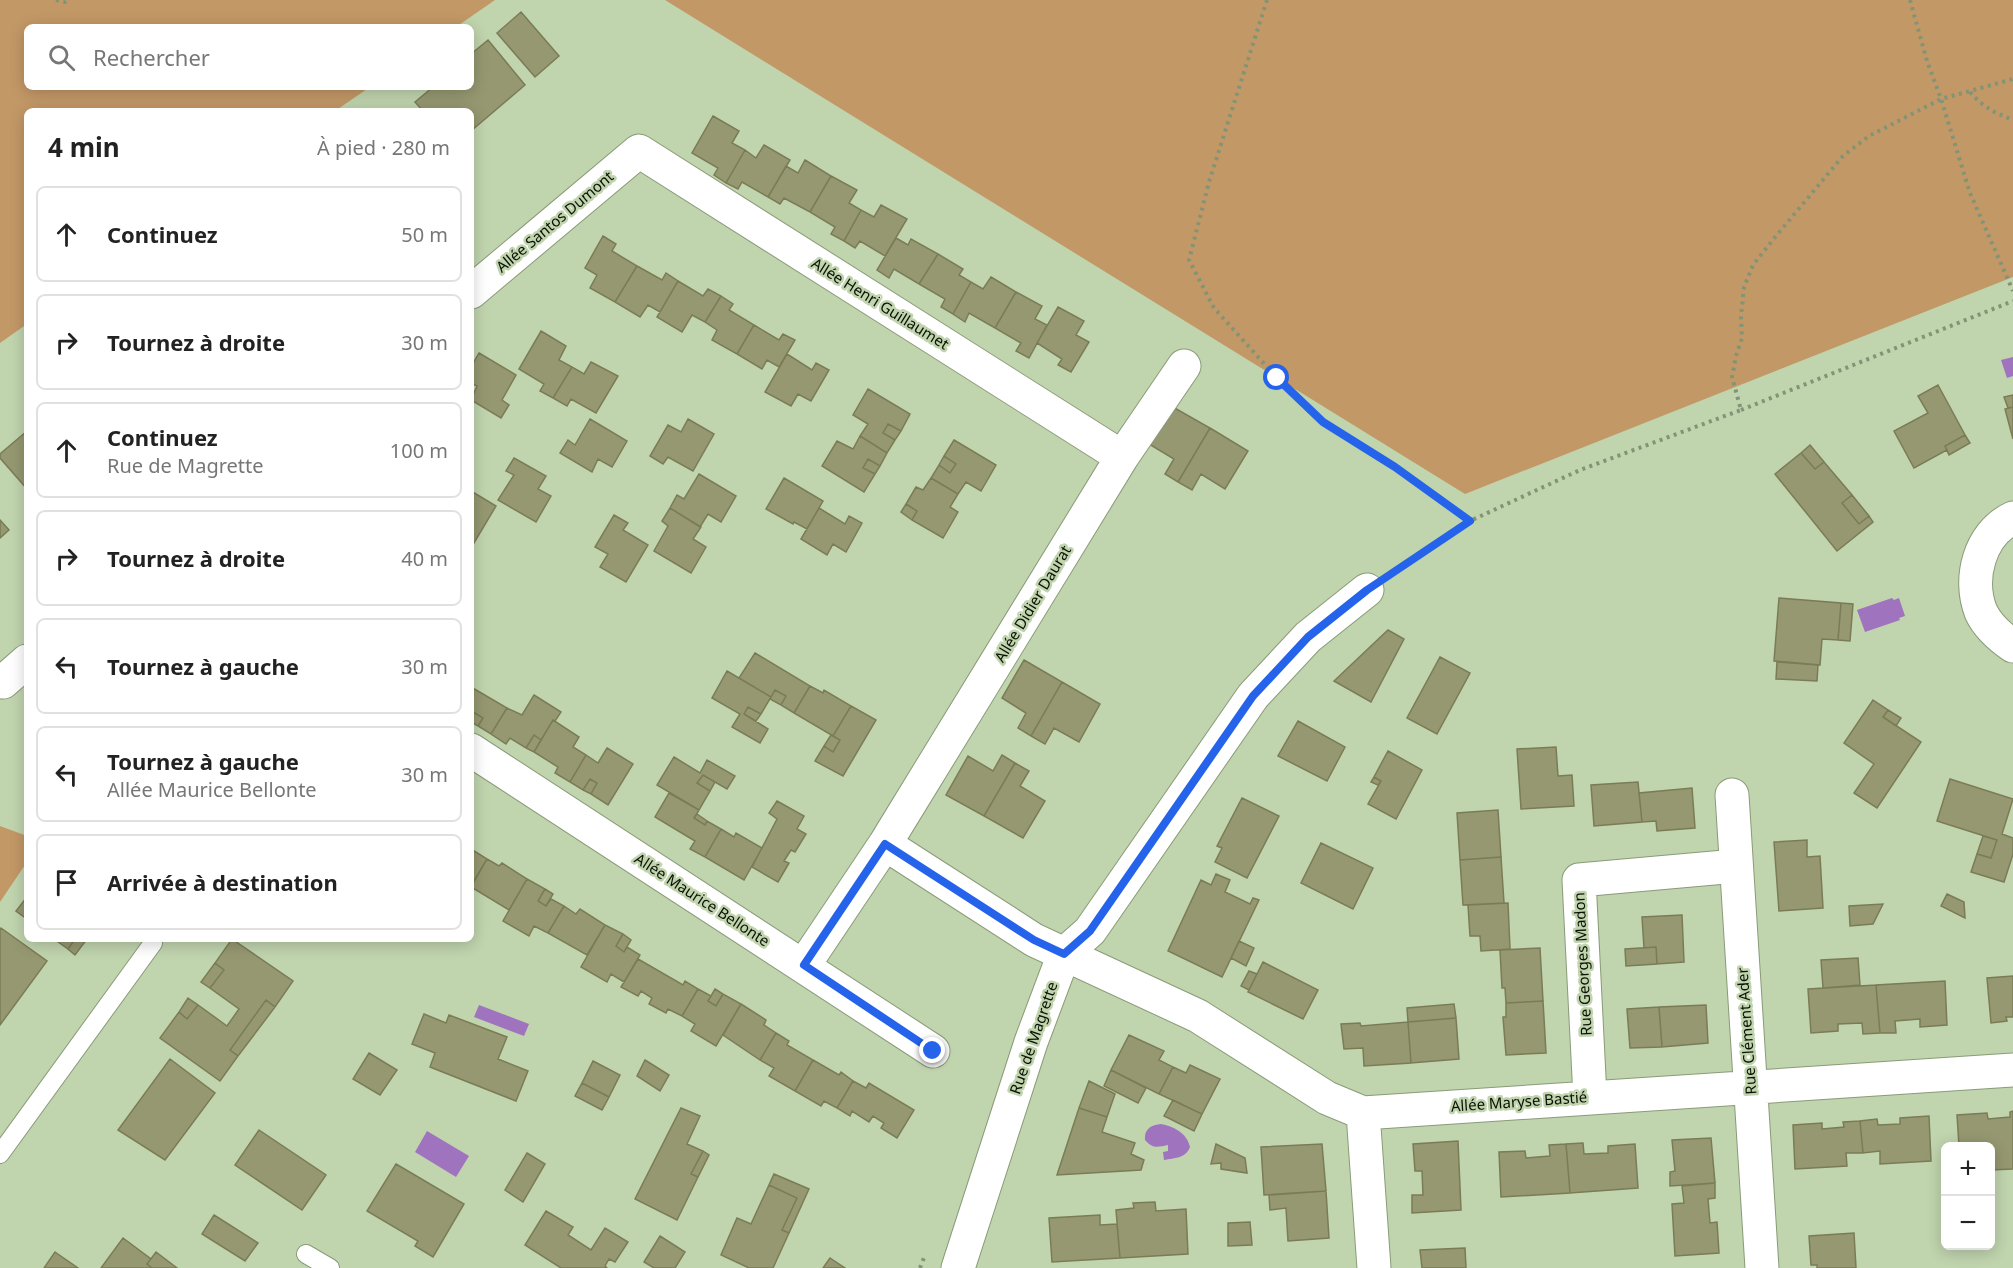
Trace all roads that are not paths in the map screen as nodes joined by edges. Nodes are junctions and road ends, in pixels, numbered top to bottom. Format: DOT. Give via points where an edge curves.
graph roads {
  1 [pos="639,151"];
  2 [pos="474,289"];
  3 [pos="1185,366"];
  4 [pos="1122,457"];
  5 [pos="2013,518"];
  6 [pos="1367,590"];
  7 [pos="2013,646"];
  8 [pos="474,752"];
  9 [pos="1732,795"];
  10 [pos="885,844"];
  11 [pos="1736,866"];
  12 [pos="153,943"];
  13 [pos="1064,954"];
  14 [pos="804,965"];
  15 [pos="933,1051"];
  16 [pos="2013,1070"];
  17 [pos="1750,1086"];
  18 [pos="1590,1097"];
  19 [pos="1363,1113"];
  20 [pos="0,1154"];
  21 [pos="306,1254"];
  22 [pos="330,1268"];
  23 [pos="958,1268"];
  24 [pos="1374,1268"];
  25 [pos="1762,1268"];
  1 -- 2 [label="street, Allée Santos Dumont"];
  1 -- 4 [label="street, Allée Henri Guillaumet"];
  3 -- 4 [label="street, Allée Didier Daurat"];
  4 -- 10 [label="street, Allée Didier Daurat"];
  5 -- 7 [label="street" via="1988,540 1977,563 1975,588 1982,613 1996,634"];
  6 -- 13 [label="street, Rue de Magrette" via="1308,637 1253,696 1090,931"];
  8 -- 14 [label="street, Allée Maurice Bellonte"];
  9 -- 11 [label="street, Rue Clément Ader"];
  10 -- 13 [label="street, Allée Maryse Bastié" via="1034,940"];
  10 -- 14 [label="street, Allée Didier Daurat"];
  11 -- 17 [label="street, Rue Clément Ader"];
  11 -- 18 [label="street, Rue Georges Madon" via="1579,880"];
  12 -- 20 [label="lane"];
  13 -- 19 [label="street, Allée Maryse Bastié" via="1198,1016 1327,1098"];
  13 -- 23 [label="street, Rue de Magrette" via="1031,1042"];
  14 -- 15 [label="street, Allée Maurice Bellonte"];
  16 -- 17 [label="street, Allée Maryse Bastié"];
  17 -- 18 [label="street, Allée Maryse Bastié"];
  17 -- 25 [label="street, Rue Clément Ader"];
  18 -- 19 [label="street, Allée Maryse Bastié"];
  19 -- 24 [label="street"];
  21 -- 22 [label="lane"];
}
